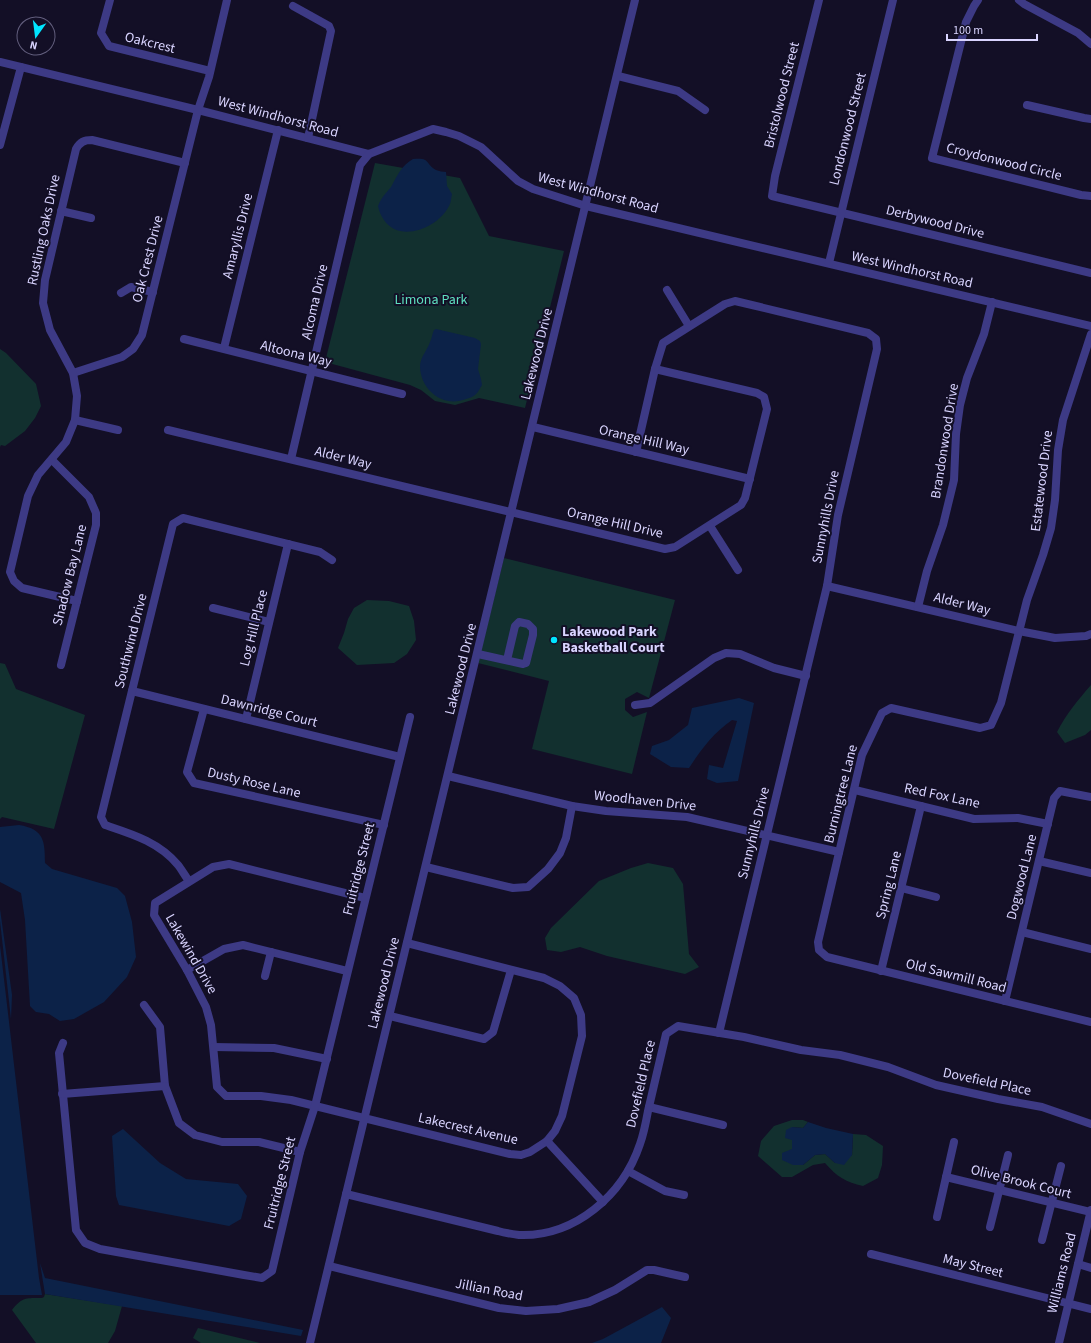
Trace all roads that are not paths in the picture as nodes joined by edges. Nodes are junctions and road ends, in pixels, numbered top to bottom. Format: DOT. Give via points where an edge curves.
graph roads {
  1 [pos="110,0"];
  2 [pos="227,0"];
  3 [pos="635,0"];
  4 [pos="819,0"];
  5 [pos="893,0"];
  6 [pos="978,0"];
  7 [pos="1019,0"];
  8 [pos="292,6"];
  9 [pos="1091,44"];
  10 [pos="0,62"];
  11 [pos="21,67"];
  12 [pos="210,71"];
  13 [pos="618,76"];
  14 [pos="1027,105"];
  15 [pos="198,110"];
  16 [pos="705,110"];
  17 [pos="1091,118"];
  18 [pos="278,130"];
  19 [pos="308,138"];
  20 [pos="0,145"];
  21 [pos="369,154"];
  22 [pos="184,163"];
  23 [pos="772,196"];
  24 [pos="1091,196"];
  25 [pos="586,206"];
  26 [pos="61,211"];
  27 [pos="841,213"];
  28 [pos="91,218"];
  29 [pos="829,263"];
  30 [pos="1091,273"];
  31 [pos="667,290"];
  32 [pos="153,292"];
  33 [pos="121,293"];
  34 [pos="992,302"];
  35 [pos="688,326"];
  36 [pos="1091,326"];
  37 [pos="1091,334"];
  38 [pos="184,339"];
  39 [pos="224,348"];
  40 [pos="655,369"];
  41 [pos="312,371"];
  42 [pos="73,373"];
  43 [pos="402,394"];
  44 [pos="75,420"];
  45 [pos="533,427"];
  46 [pos="118,430"];
  47 [pos="168,430"];
  48 [pos="636,452"];
  49 [pos="291,459"];
  50 [pos="52,460"];
  51 [pos="750,479"];
  52 [pos="512,512"];
  53 [pos="710,526"];
  54 [pos="288,544"];
  55 [pos="332,560"];
  56 [pos="738,570"];
  57 [pos="827,586"];
  58 [pos="77,601"];
  59 [pos="918,607"];
  60 [pos="213,608"];
  61 [pos="269,622"];
  62 [pos="1019,631"];
  63 [pos="1091,634"];
  64 [pos="478,654"];
  65 [pos="507,660"];
  66 [pos="61,665"];
  67 [pos="806,676"];
  68 [pos="132,691"];
  69 [pos="635,705"];
  70 [pos="204,709"];
  71 [pos="410,717"];
  72 [pos="246,719"];
  73 [pos="400,757"];
  74 [pos="448,776"];
  75 [pos="854,790"];
  76 [pos="1091,797"];
  77 [pos="572,806"];
  78 [pos="921,806"];
  79 [pos="1048,824"];
  80 [pos="384,825"];
  81 [pos="767,834"];
  82 [pos="839,852"];
  83 [pos="1039,860"];
  84 [pos="426,867"];
  85 [pos="1091,873"];
  86 [pos="188,881"];
  87 [pos="901,888"];
  88 [pos="936,897"];
  89 [pos="365,898"];
  90 [pos="1022,932"];
  91 [pos="407,943"];
  92 [pos="1091,948"];
  93 [pos="818,950"];
  94 [pos="271,952"];
  95 [pos="187,970"];
  96 [pos="511,970"];
  97 [pos="347,971"];
  98 [pos="881,971"];
  99 [pos="265,976"];
  100 [pos="1005,1001"];
  101 [pos="144,1005"];
  102 [pos="390,1016"];
  103 [pos="1091,1022"];
  104 [pos="719,1033"];
  105 [pos="63,1043"];
  106 [pos="214,1047"];
  107 [pos="326,1059"];
  108 [pos="165,1086"];
  109 [pos="62,1094"];
  110 [pos="315,1106"];
  111 [pos="649,1107"];
  112 [pos="365,1117"];
  113 [pos="1091,1124"];
  114 [pos="723,1125"];
  115 [pos="547,1141"];
  116 [pos="954,1142"];
  117 [pos="300,1152"];
  118 [pos="1008,1155"];
  119 [pos="1061,1166"];
  120 [pos="628,1171"];
  121 [pos="946,1177"];
  122 [pos="999,1190"];
  123 [pos="346,1194"];
  124 [pos="684,1195"];
  125 [pos="604,1202"];
  126 [pos="1051,1203"];
  127 [pos="1091,1211"];
  128 [pos="937,1217"];
  129 [pos="990,1227"];
  130 [pos="1042,1240"];
  131 [pos="871,1254"];
  132 [pos="1078,1264"];
  133 [pos="329,1266"];
  134 [pos="1091,1268"];
  135 [pos="685,1277"];
  136 [pos="1068,1303"];
  137 [pos="1091,1309"];
  138 [pos="310,1343"];
  139 [pos="1059,1343"];
  1 -- 12 [label="street, Oakcrest" via="101,33 109,46"];
  2 -- 12 [label="street"];
  3 -- 13 [label="street, Lakewood Drive"];
  4 -- 23 [label="street, Bristolwood Street"];
  5 -- 27 [label="street, Londonwood Street"];
  6 -- 24 [label="street, Croydonwood Circle" via="966,22 932,158"];
  7 -- 9 [label="street" via="1078,33"];
  8 -- 19 [label="street" via="329,26 331,31"];
  10 -- 11 [label="street, West Windhorst Road"];
  11 -- 15 [label="street, West Windhorst Road"];
  11 -- 20 [label="street"];
  12 -- 15 [label="street"];
  13 -- 16 [label="street" via="678,91"];
  13 -- 25 [label="street, Lakewood Drive"];
  14 -- 17 [label="street"];
  15 -- 18 [label="street, West Windhorst Road"];
  15 -- 22 [label="street, Oak Crest Drive"];
  18 -- 19 [label="street, West Windhorst Road"];
  18 -- 39 [label="street, Amaryllis Drive"];
  19 -- 21 [label="street, West Windhorst Road"];
  21 -- 25 [label="street, West Windhorst Road" via="433,130 446,132 481,147 518,181 532,189"];
  21 -- 41 [label="street, Alcoma Drive" via="360,165"];
  22 -- 26 [label="street, Rustling Oaks Drive" via="86,140 76,149"];
  22 -- 32 [label="street, Oak Crest Drive"];
  23 -- 27 [label="street, Derbywood Drive"];
  25 -- 29 [label="street, West Windhorst Road"];
  25 -- 45 [label="street, Lakewood Drive"];
  26 -- 28 [label="street"];
  26 -- 42 [label="street, Rustling Oaks Drive" via="45,280 43,303 50,330"];
  27 -- 29 [label="street, Londonwood Street"];
  27 -- 30 [label="street, Derbywood Drive"];
  29 -- 34 [label="street, West Windhorst Road"];
  31 -- 35 [label="street"];
  32 -- 33 [label="street" via="132,287"];
  32 -- 42 [label="street, Oak Crest Drive" via="142,335 134,349 122,357"];
  34 -- 36 [label="street, West Windhorst Road"];
  34 -- 59 [label="street, Brandonwood Drive" via="960,405 954,480"];
  35 -- 40 [label="street, Sunnyhills Drive" via="663,343"];
  35 -- 57 [label="street, Sunnyhills Drive" via="725,304 735,301 868,332 876,339 877,349 838,515"];
  37 -- 62 [label="street, Estatewood Drive" via="1063,420 1051,528"];
  38 -- 39 [label="street, Altoona Way"];
  39 -- 41 [label="street, Altoona Way"];
  40 -- 48 [label="street, Sunnyhills Drive"];
  40 -- 51 [label="street, Orange Hill Drive" via="757,393 764,397 767,409"];
  41 -- 43 [label="street, Altoona Way"];
  41 -- 49 [label="street, Alcoma Drive"];
  42 -- 44 [label="street, Rustling Oaks Drive" via="77,396"];
  44 -- 46 [label="street"];
  44 -- 50 [label="street, Rustling Oaks Drive" via="66,442"];
  45 -- 48 [label="street, Orange Hill Way"];
  45 -- 52 [label="street, Lakewood Drive"];
  47 -- 49 [label="street, Alder Way"];
  48 -- 51 [label="street, Orange Hill Way"];
  49 -- 52 [label="street, Alder Way"];
  50 -- 58 [label="street, Shadow Bay Lane" via="89,497 96,513 96,525"];
  50 -- 58 [label="street, Rustling Oaks Drive" via="38,475 28,496 10,572 14,581 22,588"];
  51 -- 53 [label="street, Orange Hill Drive" via="741,505"];
  52 -- 53 [label="street, Orange Hill Drive" via="665,549 675,547"];
  52 -- 64 [label="street, Lakewood Drive"];
  53 -- 56 [label="street"];
  54 -- 55 [label="street, Southwind Drive" via="320,552"];
  54 -- 61 [label="street, Log Hill Place"];
  54 -- 68 [label="street, Southwind Drive" via="183,518 173,524"];
  57 -- 59 [label="street, Alder Way"];
  57 -- 67 [label="street, Sunnyhills Drive"];
  58 -- 66 [label="street, Shadow Bay Lane"];
  59 -- 62 [label="street, Alder Way"];
  60 -- 61 [label="street"];
  61 -- 72 [label="street, Log Hill Place"];
  62 -- 63 [label="street, Alder Way" via="1055,638"];
  62 -- 75 [label="street, Burningtree Lane" via="1001,703 991,725 980,728 892,708 882,713 862,755"];
  64 -- 65 [label="street"];
  64 -- 74 [label="street, Lakewood Drive"];
  65 -- 65 [label="street" via="526,663 533,635 533,629 528,624 519,622 515,626"];
  67 -- 69 [label="street" via="774,668 740,654 726,653 714,658 650,703"];
  67 -- 81 [label="street, Sunnyhills Drive"];
  68 -- 70 [label="street, Dawnridge Court"];
  68 -- 86 [label="street, Southwind Drive" via="101,817 104,825 136,835 159,848 178,865"];
  70 -- 72 [label="street, Dawnridge Court"];
  70 -- 80 [label="street, Dusty Rose Lane" via="187,772 194,783"];
  71 -- 73 [label="street, Fruitridge Street"];
  72 -- 73 [label="street, Dawnridge Court"];
  73 -- 80 [label="street, Fruitridge Street"];
  74 -- 77 [label="street, Woodhaven Drive"];
  74 -- 84 [label="street, Lakewood Drive"];
  75 -- 78 [label="street, Red Fox Lane"];
  75 -- 82 [label="street, Burningtree Lane"];
  76 -- 79 [label="street, Dogwood Lane" via="1060,791 1054,798"];
  77 -- 81 [label="street, Woodhaven Drive" via="687,817"];
  77 -- 84 [label="street" via="566,838 560,853 548,869 528,887 514,888"];
  78 -- 79 [label="street, Red Fox Lane" via="974,819 1018,818"];
  78 -- 87 [label="street, Spring Lane"];
  79 -- 83 [label="street, Dogwood Lane"];
  80 -- 89 [label="street, Fruitridge Street"];
  81 -- 82 [label="street, Woodhaven Drive"];
  81 -- 104 [label="street, Sunnyhills Drive"];
  82 -- 93 [label="street, Burningtree Lane"];
  83 -- 85 [label="street"];
  83 -- 90 [label="street, Dogwood Lane"];
  84 -- 91 [label="street, Lakewood Drive"];
  86 -- 89 [label="street, Lakewind Drive" via="213,867 229,864"];
  86 -- 95 [label="street, Lakewind Drive" via="155,903 154,915"];
  87 -- 88 [label="street"];
  87 -- 98 [label="street, Spring Lane"];
  89 -- 97 [label="street, Fruitridge Street"];
  90 -- 92 [label="street"];
  90 -- 100 [label="street, Dogwood Lane"];
  91 -- 96 [label="street, Lakecrest Avenue"];
  91 -- 102 [label="street, Lakewood Drive"];
  93 -- 98 [label="street, Old Sawmill Road" via="827,958"];
  94 -- 95 [label="street" via="243,945 224,949"];
  94 -- 97 [label="street"];
  94 -- 99 [label="street"];
  95 -- 106 [label="street, Lakewind Drive" via="206,1006"];
  96 -- 102 [label="street" via="493,1032 484,1039"];
  96 -- 115 [label="street, Lakecrest Avenue" via="544,978 560,986 574,998 581,1015 582,1036 562,1116"];
  97 -- 107 [label="street, Fruitridge Street"];
  98 -- 100 [label="street, Old Sawmill Road"];
  100 -- 103 [label="street, Old Sawmill Road"];
  101 -- 108 [label="street" via="160,1027"];
  102 -- 112 [label="street, Lakewood Drive"];
  104 -- 111 [label="street, Dovefield Place" via="678,1026 666,1034"];
  104 -- 113 [label="street, Dovefield Place" via="801,1050 840,1055 888,1067 936,1085 1042,1107"];
  105 -- 109 [label="street, Fruitridge Street" via="59,1053"];
  106 -- 107 [label="street" via="274,1048"];
  106 -- 110 [label="street, Lakewind Drive" via="217,1087 226,1096 261,1096"];
  107 -- 110 [label="street, Fruitridge Street"];
  108 -- 109 [label="street"];
  108 -- 117 [label="street" via="179,1123 195,1135 222,1142 259,1142"];
  109 -- 117 [label="street, Fruitridge Street" via="76,1230 85,1243 100,1249 262,1278 272,1271"];
  110 -- 112 [label="street, Lakewind Drive"];
  110 -- 117 [label="street, Fruitridge Street"];
  111 -- 114 [label="street"];
  111 -- 120 [label="street, Dovefield Place" via="640,1144"];
  112 -- 115 [label="street, Lakecrest Avenue" via="510,1154 521,1155"];
  112 -- 123 [label="street, Lakewood Drive"];
  115 -- 125 [label="street"];
  116 -- 121 [label="street"];
  118 -- 122 [label="street"];
  119 -- 126 [label="street"];
  120 -- 124 [label="street" via="665,1191"];
  120 -- 125 [label="street, Dovefield Place"];
  121 -- 122 [label="street, Olive Brook Court"];
  121 -- 128 [label="street"];
  122 -- 126 [label="street, Olive Brook Court"];
  122 -- 129 [label="street"];
  123 -- 125 [label="street, Dovefield Place" via="519,1235 542,1233 564,1227 584,1217"];
  123 -- 133 [label="street, Lakewood Drive"];
  126 -- 127 [label="street, Olive Brook Court"];
  126 -- 130 [label="street"];
  127 -- 132 [label="street, Williams Road"];
  131 -- 136 [label="street, May Street"];
  132 -- 134 [label="street"];
  132 -- 136 [label="street, Williams Road"];
  133 -- 135 [label="street, Jillian Road" via="499,1308 526,1311 558,1309 588,1302 615,1290 647,1270"];
  133 -- 138 [label="street, Lakewood Drive"];
  136 -- 137 [label="street, May Street"];
  136 -- 139 [label="street, Williams Road"];
}
